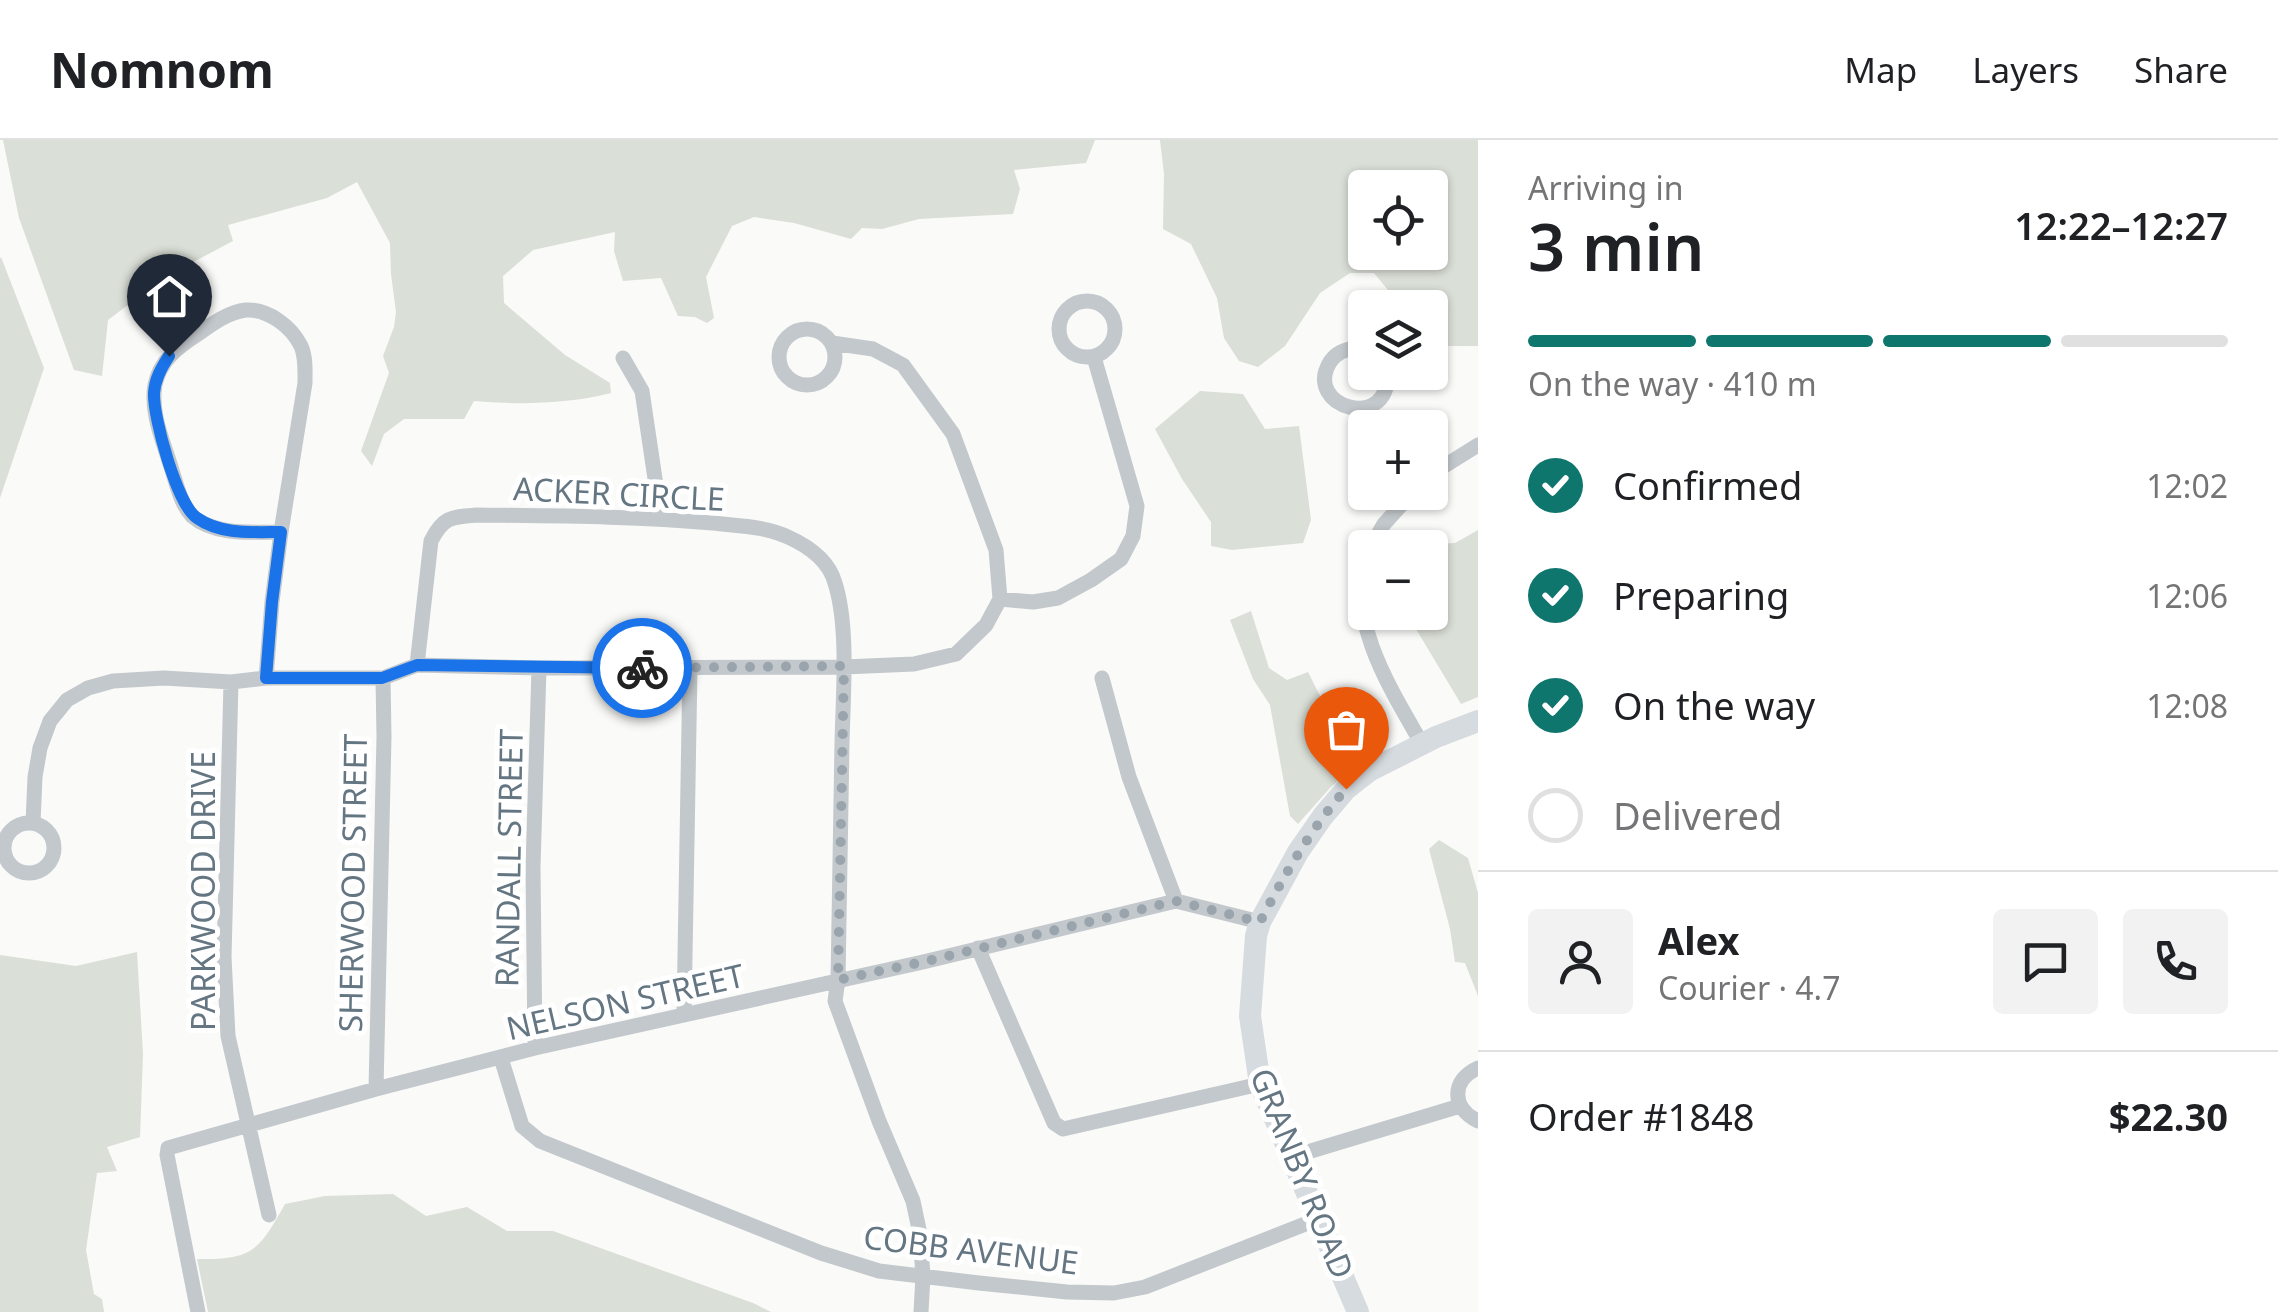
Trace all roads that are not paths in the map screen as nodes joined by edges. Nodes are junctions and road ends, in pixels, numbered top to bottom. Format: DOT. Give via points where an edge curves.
graph roads {
  1 [pos="832,343"];
  2 [pos="1348,350"];
  3 [pos="1094,356"];
  4 [pos="622,358"];
  5 [pos="1384,390"];
  6 [pos="1365,408"];
  7 [pos="1478,445"];
  8 [pos="1448,464"];
  9 [pos="1396,510"];
  10 [pos="661,518"];
  11 [pos="1380,530"];
  12 [pos="281,532"];
  13 [pos="1000,600"];
  14 [pos="1367,630"];
  15 [pos="417,665"];
  16 [pos="844,666"];
  17 [pos="539,668"];
  18 [pos="690,668"];
  19 [pos="266,678"];
  20 [pos="382,678"];
  21 [pos="1102,678"];
  22 [pos="231,682"];
  23 [pos="1478,721"];
  24 [pos="1422,744"];
  25 [pos="32,823"];
  26 [pos="1176,901"];
  27 [pos="1260,922"];
  28 [pos="978,948"];
  29 [pos="838,980"];
  30 [pos="684,1014"];
  31 [pos="535,1048"];
  32 [pos="500,1058"];
  33 [pos="1478,1068"];
  34 [pos="1260,1084"];
  35 [pos="376,1089"];
  36 [pos="1460,1106"];
  37 [pos="1478,1121"];
  38 [pos="248,1126"];
  39 [pos="1292,1156"];
  40 [pos="269,1215"];
  41 [pos="1318,1218"];
  42 [pos="922,1276"];
  43 [pos="198,1312"];
  44 [pos="921,1312"];
  45 [pos="1358,1312"];
  1 -- 13 [label="street" via="873,349 903,364 953,434 996,550"];
  2 -- 6 [label="street" via="1330,362 1325,381 1340,405"];
  3 -- 13 [label="street" via="1137,506 1133,536 1120,559 1058,598"];
  4 -- 10 [label="street" via="642,390"];
  5 -- 6 [label="street"];
  7 -- 8 [label="street"];
  9 -- 11 [label="street"];
  10 -- 15 [label="street, ACKER CIRCLE" via="476,514 439,524 430,541"];
  10 -- 16 [label="street, ACKER CIRCLE" via="772,531 813,551 835,582"];
  12 -- 12 [label="street" via="222,530 192,516 154,411 154,390 169,356 214,322 248,310 281,322 305,360"];
  12 -- 19 [label="street"];
  13 -- 16 [label="street" via="956,654 914,664"];
  14 -- 24 [label="street" via="1384,678"];
  15 -- 17 [label="street"];
  15 -- 20 [label="street"];
  16 -- 18 [label="street"];
  16 -- 29 [label="street, ACKER CIRCLE"];
  17 -- 18 [label="street"];
  17 -- 31 [label="street, RANDALL STREET"];
  18 -- 30 [label="street"];
  19 -- 20 [label="street"];
  19 -- 22 [label="street"];
  20 -- 35 [label="street, SHERWOOD STREET"];
  21 -- 26 [label="street"];
  22 -- 25 [label="street" via="114,680 67,700 40,748"];
  22 -- 38 [label="street, PARKWOOD DRIVE" via="224,956 228,1036"];
  23 -- 24 [label="main road, GRANBY ROAD"];
  24 -- 27 [label="main road, GRANBY ROAD" via="1346,789 1298,852"];
  26 -- 27 [label="street, NELSON STREET"];
  26 -- 28 [label="street, NELSON STREET"];
  27 -- 34 [label="main road, GRANBY ROAD" via="1250,1016"];
  28 -- 29 [label="street, NELSON STREET"];
  28 -- 34 [label="street" via="1054,1122 1063,1129"];
  29 -- 30 [label="street, NELSON STREET"];
  29 -- 42 [label="street, ACKER CIRCLE" via="838,1012 912,1201"];
  30 -- 31 [label="street, NELSON STREET"];
  31 -- 32 [label="street, NELSON STREET"];
  32 -- 35 [label="street, NELSON STREET"];
  32 -- 42 [label="street, COBB AVENUE" via="522,1126 540,1142 821,1253"];
  33 -- 36 [label="street" via="1462,1079"];
  34 -- 39 [label="main road, GRANBY ROAD"];
  35 -- 38 [label="street, NELSON STREET"];
  36 -- 37 [label="street"];
  36 -- 39 [label="street"];
  38 -- 40 [label="street, PARKWOOD DRIVE"];
  38 -- 43 [label="street, NELSON STREET" via="168,1148"];
  39 -- 41 [label="main road, GRANBY ROAD"];
  41 -- 42 [label="street, COBB AVENUE" via="1114,1293"];
  41 -- 45 [label="main road, GRANBY ROAD"];
  42 -- 44 [label="street, ACKER CIRCLE"];
}
